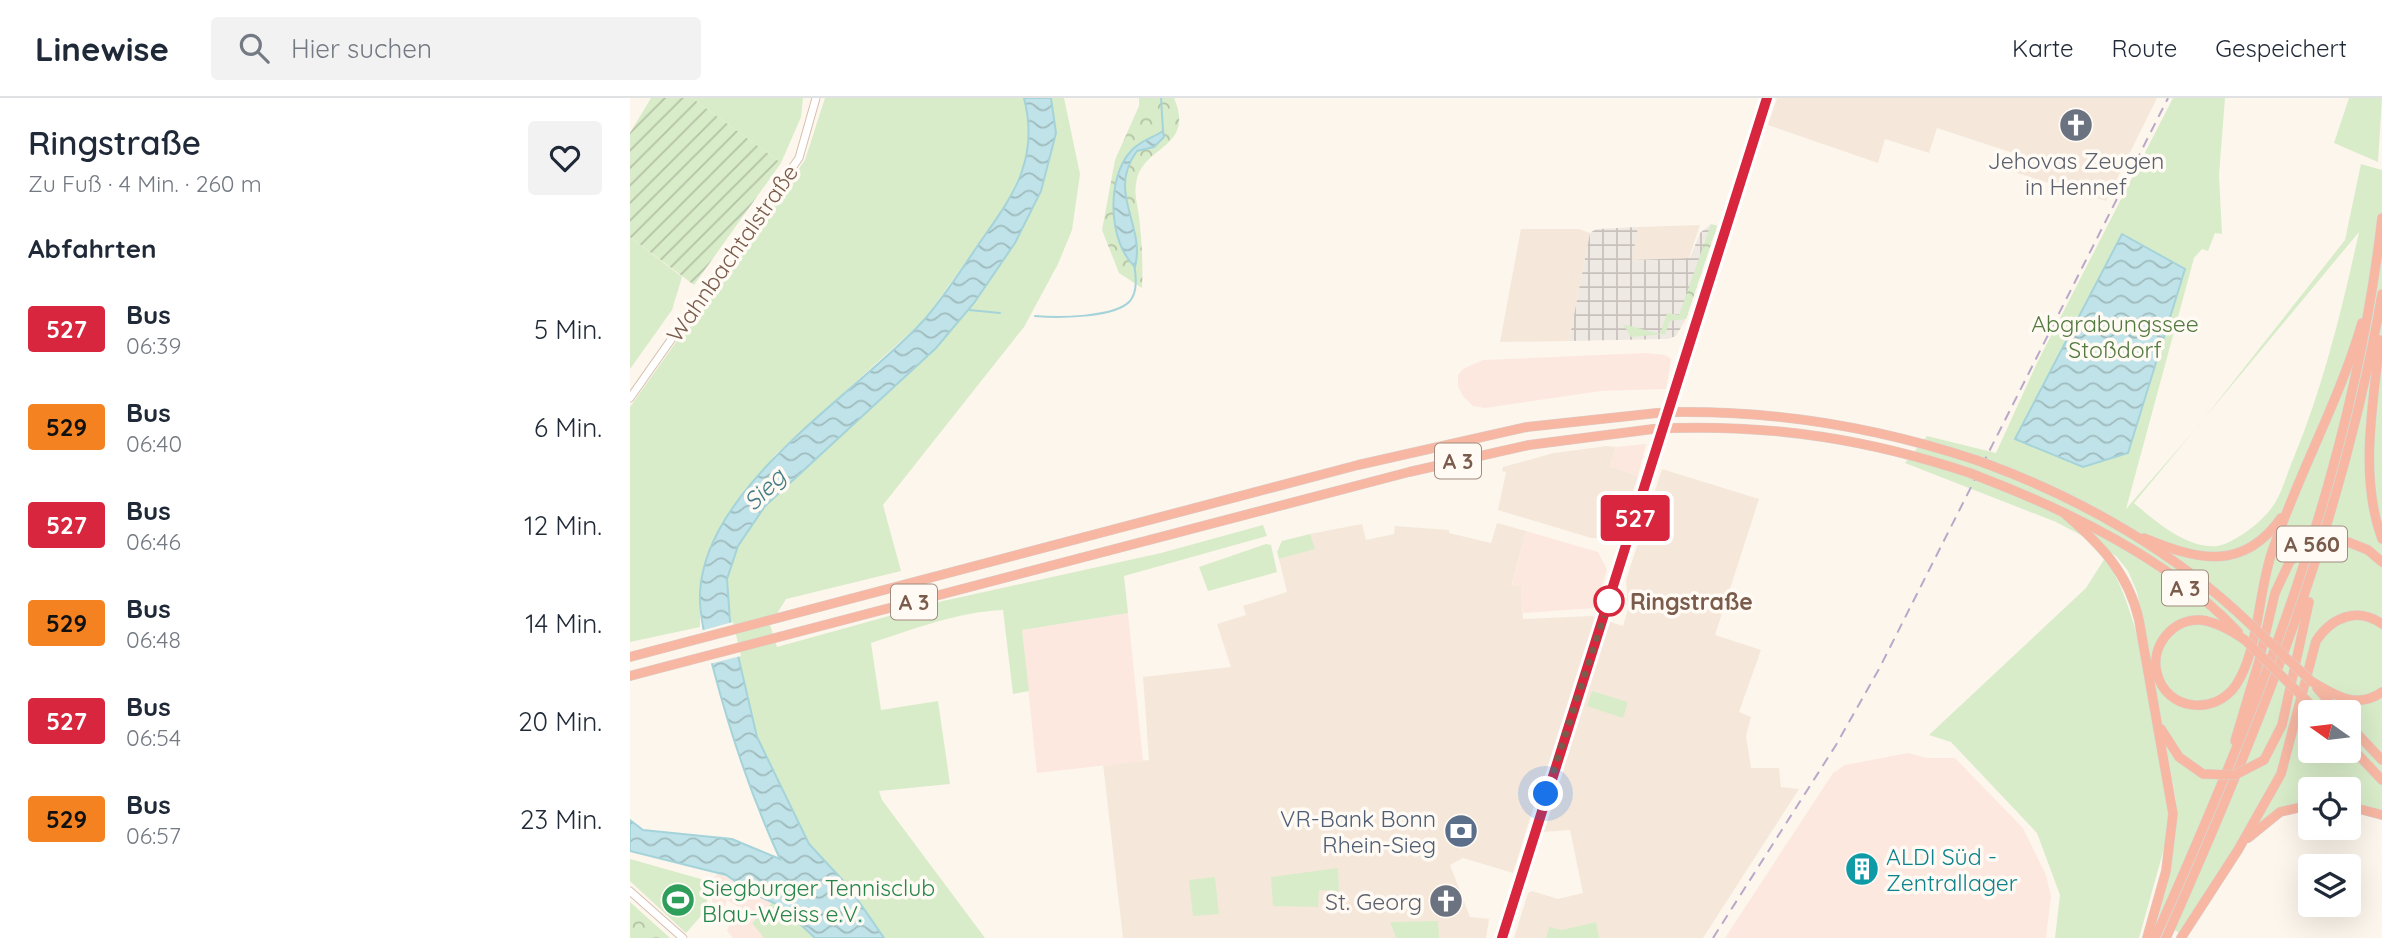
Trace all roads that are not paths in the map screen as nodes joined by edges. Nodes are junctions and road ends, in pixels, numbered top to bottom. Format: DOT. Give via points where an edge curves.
graph roads {
  1 [pos="816,98"];
  2 [pos="1767,98"];
  3 [pos="2382,218"];
  4 [pos="2373,285"];
  5 [pos="2382,294"];
  6 [pos="2382,316"];
  7 [pos="630,398"];
  8 [pos="2291,501"];
  9 [pos="2064,513"];
  10 [pos="2126,531"];
  11 [pos="2382,539"];
  12 [pos="2318,561"];
  13 [pos="2382,562"];
  14 [pos="2382,624"];
  15 [pos="2245,639"];
  16 [pos="630,657"];
  17 [pos="630,676"];
  18 [pos="2311,681"];
  19 [pos="2382,692"];
  20 [pos="2306,700"];
  21 [pos="2328,700"];
  22 [pos="2153,708"];
  23 [pos="2361,738"];
  24 [pos="2361,758"];
  25 [pos="2382,760"];
  26 [pos="2382,780"];
  27 [pos="2218,793"];
  28 [pos="2298,806"];
  29 [pos="2361,809"];
  30 [pos="2382,815"];
  31 [pos="2238,850"];
  32 [pos="630,891"];
  33 [pos="683,938"];
  34 [pos="1502,938"];
  35 [pos="2147,938"];
  36 [pos="2155,938"];
  37 [pos="2166,938"];
  38 [pos="2181,938"];
  1 -- 7 [label="main road, Wahnbachtalstraße" via="809,131 787,177"];
  2 -- 34 [label="main road"];
  3 -- 4 [label="highway, A 560"];
  4 -- 8 [label="highway" via="2349,366"];
  4 -- 27 [label="highway, A 560" via="2353,395 2315,535 2281,637"];
  5 -- 12 [label="highway, A 560" via="2363,397"];
  6 -- 11 [label="highway" via="2371,485"];
  8 -- 10 [label="highway" via="2266,536 2248,549 2225,556 2191,555"];
  8 -- 15 [label="highway" via="2271,554 2247,661 2237,684 2214,703 2196,706 2173,698 2160,683 2157,652 2175,627 2202,620"];
  9 -- 15 [label="highway, A 3" via="2119,543 2196,596"];
  9 -- 17 [label="highway, A 3, bridge" via="1970,473 1816,434 1752,428 1653,429 1529,445"];
  9 -- 22 [label="highway" via="2111,556 2127,582 2137,610"];
  10 -- 16 [label="highway, A 3, bridge" via="1987,464 1908,440 1754,414 1657,413 1527,427 1257,491"];
  10 -- 18 [label="highway, A 3, bridge" via="2204,584"];
  12 -- 22 [label="highway, bridge" via="2283,725 2263,760 2235,775 2203,774 2174,752"];
  12 -- 37 [label="highway, A 560" via="2257,728"];
  13 -- 27 [label="highway, bridge" via="2348,542 2315,544 2290,561 2275,593"];
  14 -- 31 [label="highway" via="2367,616 2347,616 2329,624 2316,641 2281,774"];
  15 -- 20 [label="highway, A 3, bridge"];
  18 -- 19 [label="highway" via="2347,700"];
  18 -- 21 [label="highway, A 3"];
  22 -- 35 [label="highway" via="2173,827"];
  23 -- 25 [label="highway"];
  24 -- 26 [label="highway"];
  27 -- 36 [label="highway, A 560"];
  28 -- 31 [label="highway" via="2270,818"];
  29 -- 30 [label="highway"];
  31 -- 38 [label="highway"];
  32 -- 33 [label="main road"];
}
